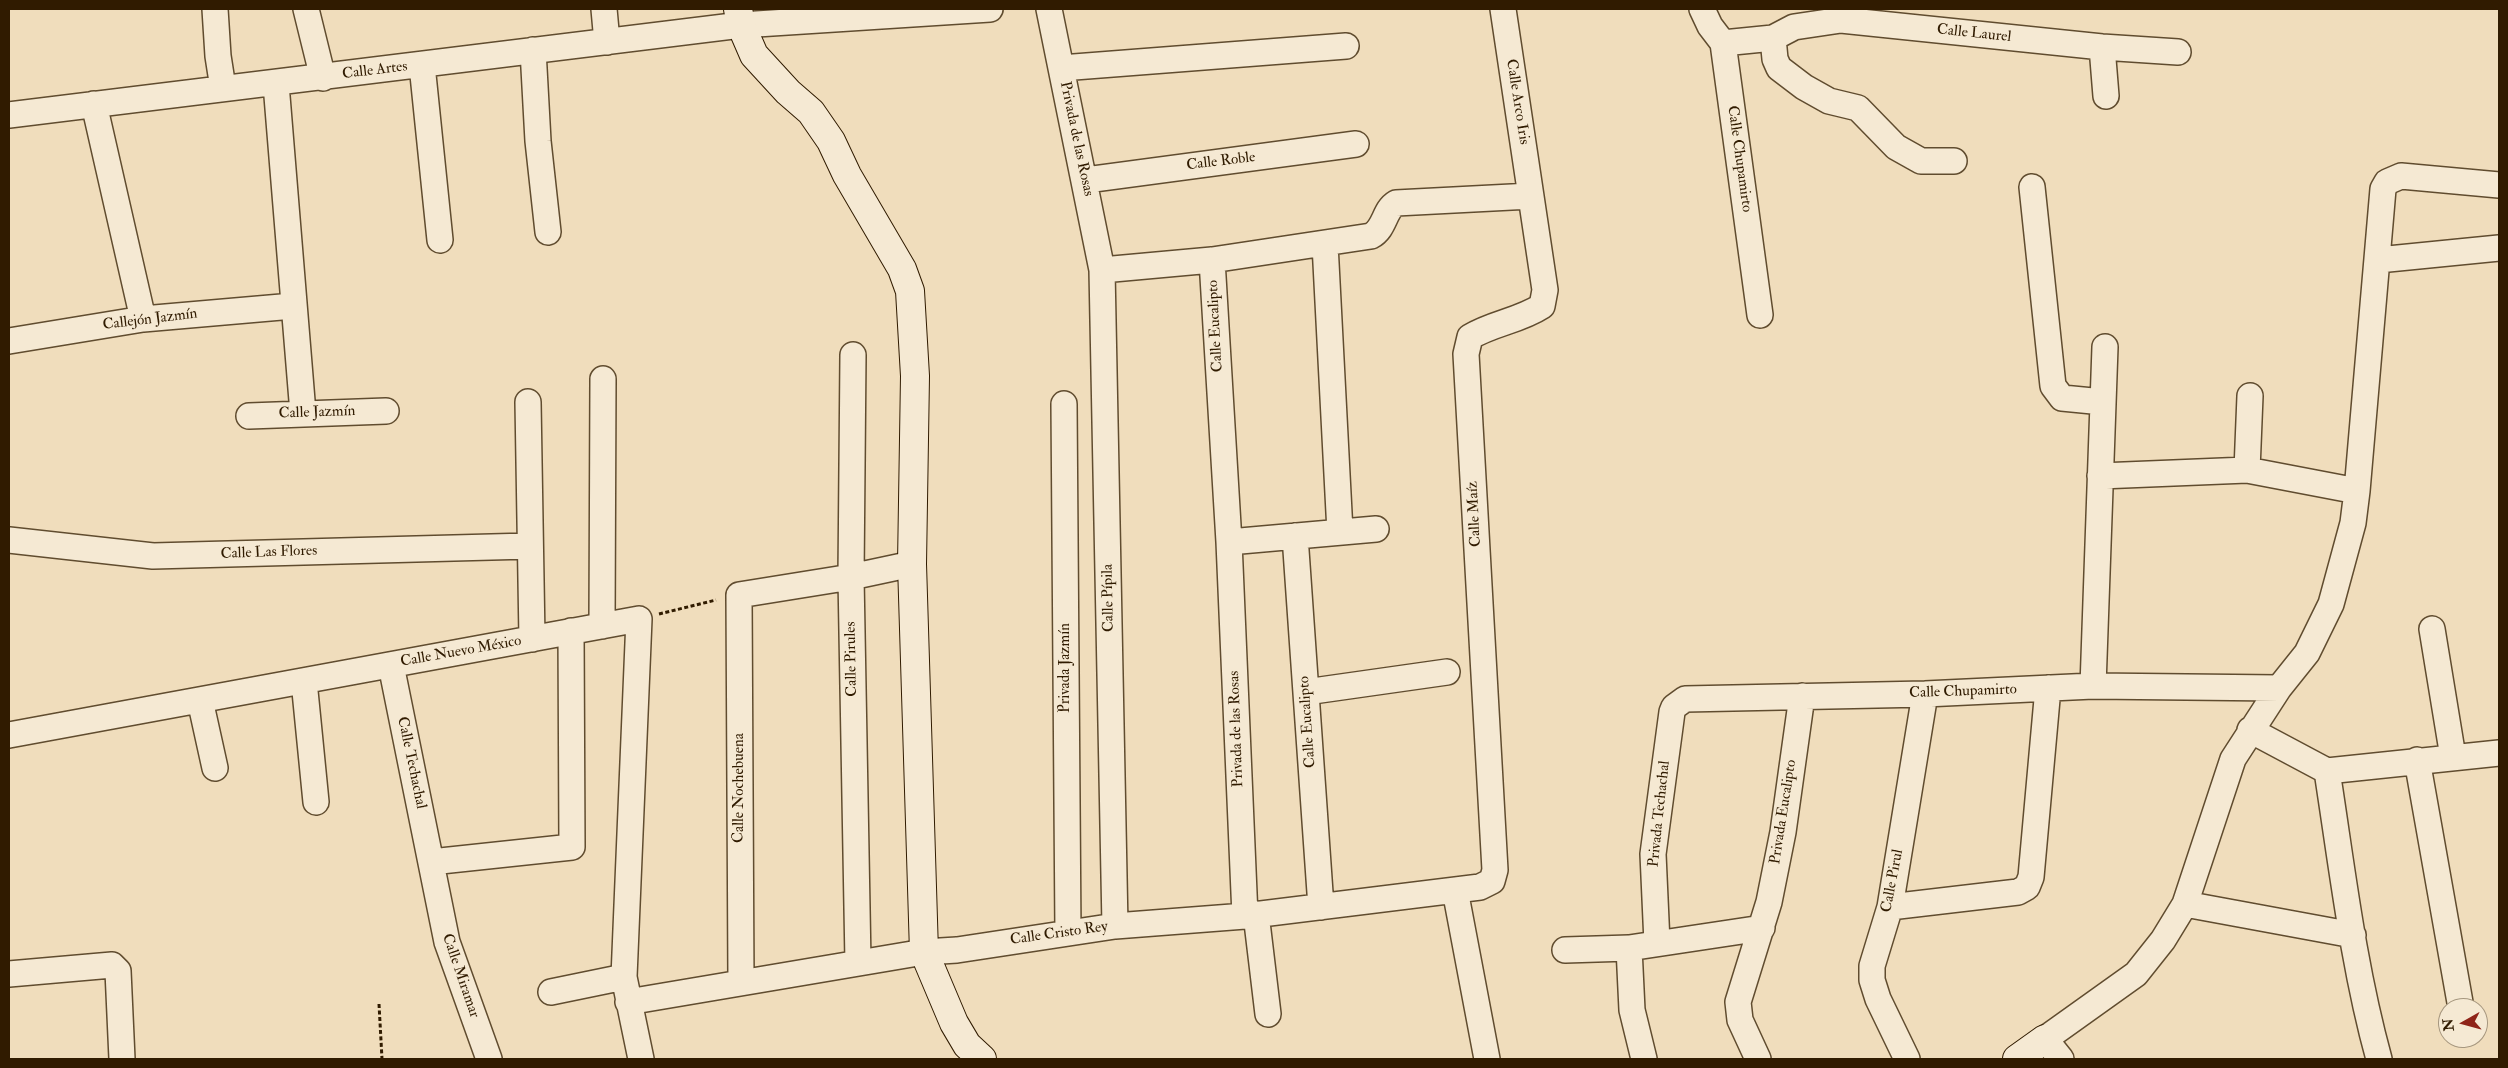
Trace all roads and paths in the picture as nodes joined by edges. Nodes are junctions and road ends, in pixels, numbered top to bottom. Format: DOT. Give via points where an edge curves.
graph roads {
  1 [pos="215,9"];
  2 [pos="306,9"];
  3 [pos="604,9"];
  4 [pos="990,9"];
  5 [pos="1049,9"];
  6 [pos="1503,9"];
  7 [pos="1702,9"];
  8 [pos="739,17"];
  9 [pos="1934,19"];
  10 [pos="1773,38"];
  11 [pos="606,42"];
  12 [pos="1723,43"];
  13 [pos="1346,46"];
  14 [pos="2102,47"];
  15 [pos="533,50"];
  16 [pos="2178,52"];
  17 [pos="422,65"];
  18 [pos="1061,68"];
  19 [pos="323,78"];
  20 [pos="276,84"];
  21 [pos="223,88"];
  22 [pos="2106,96"];
  23 [pos="94,104"];
  24 [pos="9,115"];
  25 [pos="1356,144"];
  26 [pos="1954,160"];
  27 [pos="1086,180"];
  28 [pos="2499,185"];
  29 [pos="2032,187"];
  30 [pos="1531,196"];
  31 [pos="548,232"];
  32 [pos="440,240"];
  33 [pos="1325,244"];
  34 [pos="2499,248"];
  35 [pos="1212,260"];
  36 [pos="2378,260"];
  37 [pos="1102,270"];
  38 [pos="293,306"];
  39 [pos="1760,315"];
  40 [pos="143,319"];
  41 [pos="9,341"];
  42 [pos="2105,347"];
  43 [pos="853,355"];
  44 [pos="603,379"];
  45 [pos="2250,396"];
  46 [pos="528,402"];
  47 [pos="2103,402"];
  48 [pos="1064,404"];
  49 [pos="386,410"];
  50 [pos="303,413"];
  51 [pos="249,416"];
  52 [pos="2247,470"];
  53 [pos="2100,476"];
  54 [pos="2357,492"];
  55 [pos="1376,529"];
  56 [pos="1340,532"];
  57 [pos="1295,536"];
  58 [pos="9,540"];
  59 [pos="1229,542"];
  60 [pos="529,546"];
  61 [pos="912,564"];
  62 [pos="851,577"];
  63 [pos="739,595"];
  64 [pos="639,619"];
  65 [pos="602,626"];
  66 [pos="2432,629"];
  67 [pos="570,631"];
  68 [pos="532,639"];
  69 [pos="391,665"];
  70 [pos="1447,672"];
  71 [pos="304,681"];
  72 [pos="2093,686"];
  73 [pos="2048,688"];
  74 [pos="2279,688"];
  75 [pos="1306,692"];
  76 [pos="1925,694"];
  77 [pos="1802,696"];
  78 [pos="200,700"];
  79 [pos="1679,702"];
  80 [pos="2250,730"];
  81 [pos="9,735"];
  82 [pos="2499,753"];
  83 [pos="2453,757"];
  84 [pos="2418,760"];
  85 [pos="215,768"];
  86 [pos="2327,771"];
  87 [pos="316,802"];
  88 [pos="431,862"];
  89 [pos="1492,881"];
  90 [pos="1456,890"];
  91 [pos="2185,904"];
  92 [pos="1890,907"];
  93 [pos="1321,908"];
  94 [pos="1250,915"];
  95 [pos="1115,926"];
  96 [pos="1762,928"];
  97 [pos="1068,933"];
  98 [pos="2353,935"];
  99 [pos="1657,943"];
  100 [pos="1629,948"];
  101 [pos="1565,950"];
  102 [pos="924,952"];
  103 [pos="858,963"];
  104 [pos="9,974"];
  105 [pos="624,977"];
  106 [pos="741,981"];
  107 [pos="551,992"];
  108 [pos="2459,998"];
  109 [pos="628,1002"];
  110 [pos="379,1004"];
  111 [pos="1268,1014"];
  112 [pos="2053,1049"];
  113 [pos="122,1059"];
  114 [pos="382,1059"];
  115 [pos="489,1059"];
  116 [pos="641,1059"];
  117 [pos="982,1059"];
  118 [pos="1487,1059"];
  119 [pos="1644,1059"];
  120 [pos="1758,1059"];
  121 [pos="1908,1059"];
  122 [pos="2017,1059"];
  123 [pos="2379,1059"];
  1 -- 21 [label="street"];
  2 -- 19 [label="street"];
  3 -- 11 [label="street"];
  4 -- 8 [label="street"];
  5 -- 18 [label="street, Privada de las Rosas"];
  6 -- 30 [label="street, Calle Arco Iris"];
  7 -- 12 [label="street, Calle Chupamirto"];
  8 -- 11 [label="street, Calle Artes"];
  8 -- 61 [label="street" via="754,55 811,112 831,141 902,269 910,291 915,376"];
  9 -- 10 [label="street, Calle Laurel" via="1841,20 1794,27"];
  9 -- 14 [label="street, Calle Laurel"];
  10 -- 12 [label="street"];
  10 -- 26 [label="street" via="1774,59 1804,87 1829,101 1858,108 1896,147 1921,161"];
  11 -- 15 [label="street, Calle Artes"];
  12 -- 39 [label="street, Calle Chupamirto"];
  13 -- 18 [label="street"];
  14 -- 16 [label="street, Calle Laurel"];
  14 -- 22 [label="street"];
  15 -- 17 [label="street, Calle Artes"];
  15 -- 31 [label="street"];
  17 -- 19 [label="street, Calle Artes"];
  17 -- 32 [label="street"];
  18 -- 27 [label="street, Privada de las Rosas"];
  19 -- 20 [label="street, Calle Artes"];
  20 -- 21 [label="street, Calle Artes"];
  20 -- 38 [label="street"];
  21 -- 23 [label="street, Calle Artes"];
  23 -- 24 [label="street, Calle Artes"];
  23 -- 40 [label="street"];
  25 -- 27 [label="street, Calle Roble"];
  27 -- 37 [label="street, Privada de las Rosas"];
  28 -- 36 [label="street" via="2401,176 2387,182 2383,189"];
  29 -- 47 [label="street" via="2053,386 2062,398"];
  30 -- 33 [label="street" via="1396,203 1375,234"];
  30 -- 89 [label="street, Calle Maíz" via="1545,290 1542,306 1528,315 1483,329 1470,337 1466,354 1495,870"];
  33 -- 35 [label="street"];
  33 -- 56 [label="street"];
  34 -- 36 [label="street"];
  35 -- 37 [label="street"];
  35 -- 59 [label="street, Calle Eucalipto"];
  36 -- 54 [label="street"];
  37 -- 95 [label="street, Calle Pípila"];
  38 -- 40 [label="street, Callejón Jazmín"];
  38 -- 50 [label="street"];
  40 -- 41 [label="street, Callejón Jazmín"];
  42 -- 47 [label="street"];
  43 -- 62 [label="street, Calle Pirules"];
  44 -- 65 [label="street"];
  45 -- 52 [label="street"];
  46 -- 60 [label="street"];
  47 -- 53 [label="street"];
  48 -- 97 [label="street, Privada Jazmín"];
  49 -- 50 [label="street, Calle Jazmín"];
  50 -- 51 [label="street, Calle Jazmín"];
  52 -- 53 [label="street"];
  52 -- 54 [label="street"];
  53 -- 72 [label="street"];
  54 -- 74 [label="street" via="2353,523 2331,604 2307,653"];
  55 -- 56 [label="street"];
  56 -- 57 [label="street"];
  57 -- 59 [label="street"];
  57 -- 75 [label="street, Calle Eucalipto"];
  58 -- 60 [label="street, Calle Las Flores" via="153,556"];
  59 -- 94 [label="street, Privada de las Rosas"];
  60 -- 68 [label="street"];
  61 -- 62 [label="street"];
  61 -- 102 [label="street"];
  62 -- 63 [label="street"];
  62 -- 103 [label="street, Calle Pirules"];
  63 -- 64 [label="path"];
  63 -- 106 [label="street, Calle Nochebuena"];
  64 -- 65 [label="street, Calle Nuevo México"];
  64 -- 105 [label="street"];
  65 -- 67 [label="street, Calle Nuevo México"];
  66 -- 83 [label="street"];
  67 -- 68 [label="street, Calle Nuevo México"];
  67 -- 88 [label="street" via="572,847"];
  68 -- 69 [label="street, Calle Nuevo México"];
  69 -- 71 [label="street, Calle Nuevo México"];
  69 -- 88 [label="street, Calle Techachal"];
  70 -- 75 [label="street"];
  71 -- 78 [label="street, Calle Nuevo México"];
  71 -- 87 [label="street"];
  72 -- 73 [label="street, Calle Chupamirto"];
  72 -- 74 [label="street, Calle Chupamirto"];
  73 -- 76 [label="street, Calle Chupamirto"];
  73 -- 92 [label="street" via="2031,877 2027,887 2018,892"];
  74 -- 80 [label="street"];
  75 -- 93 [label="street, Calle Eucalipto"];
  76 -- 77 [label="street, Calle Chupamirto"];
  76 -- 92 [label="street, Calle Pirul"];
  77 -- 79 [label="street, Calle Chupamirto" via="1692,697"];
  77 -- 96 [label="street, Privada Eucalipto" via="1783,832"];
  78 -- 81 [label="street, Calle Nuevo México"];
  78 -- 85 [label="street"];
  79 -- 99 [label="street, Privada Techachal" via="1672,712 1653,854"];
  80 -- 86 [label="street"];
  80 -- 91 [label="street" via="2232,759"];
  82 -- 83 [label="street"];
  83 -- 84 [label="street"];
  84 -- 86 [label="street"];
  84 -- 108 [label="street"];
  86 -- 98 [label="street"];
  88 -- 115 [label="street, Calle Miramar" via="447,942"];
  89 -- 90 [label="street, Calle Cristo Rey" via="1480,887"];
  90 -- 93 [label="street, Calle Cristo Rey"];
  90 -- 118 [label="street"];
  91 -- 98 [label="street"];
  91 -- 112 [label="street" via="2163,940 2136,974"];
  92 -- 121 [label="street, Calle Pirul" via="1875,952 1872,980"];
  93 -- 94 [label="street, Calle Cristo Rey"];
  94 -- 95 [label="street, Calle Cristo Rey"];
  94 -- 111 [label="street, Privada de las Rosas"];
  95 -- 97 [label="street, Calle Cristo Rey"];
  96 -- 99 [label="street"];
  96 -- 120 [label="street" via="1738,1002 1740,1020"];
  97 -- 102 [label="street, Calle Cristo Rey"];
  98 -- 123 [label="street" via="2368,1021"];
  99 -- 100 [label="street"];
  100 -- 101 [label="street"];
  100 -- 119 [label="street" via="1632,1010"];
  102 -- 103 [label="street, Calle Cristo Rey"];
  102 -- 117 [label="street" via="954,1023 967,1046"];
  103 -- 106 [label="street, Calle Cristo Rey"];
  104 -- 113 [label="street" via="112,964 118,971"];
  105 -- 107 [label="street"];
  105 -- 109 [label="street"];
  106 -- 109 [label="street, Calle Cristo Rey"];
  109 -- 116 [label="street"];
  110 -- 114 [label="path"];
  112 -- 122 [label="street"];
}
